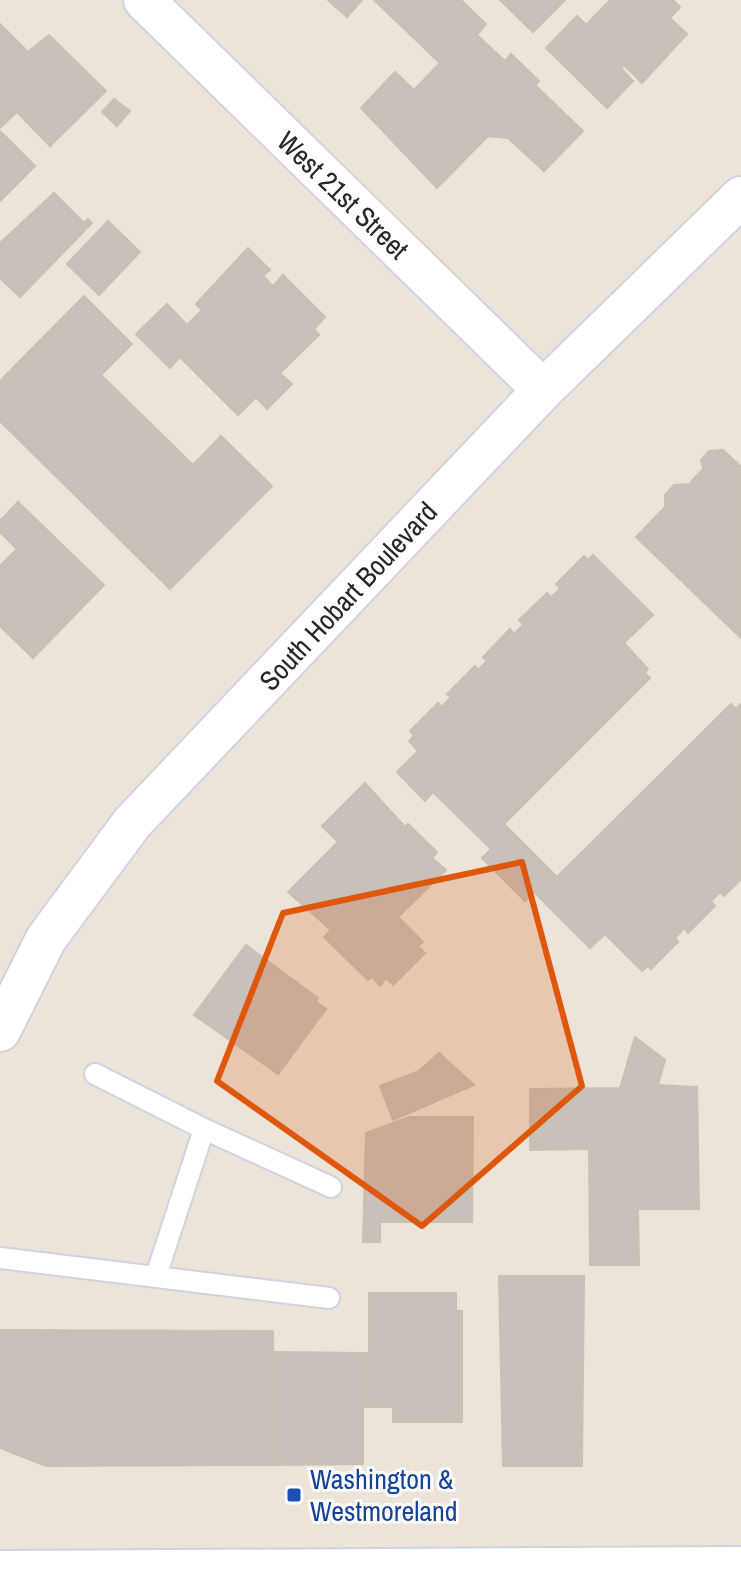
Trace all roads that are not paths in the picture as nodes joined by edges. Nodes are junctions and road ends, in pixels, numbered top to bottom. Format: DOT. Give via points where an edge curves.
graph roads {
  1 [pos="144,0"];
  2 [pos="741,197"];
  3 [pos="543,390"];
  4 [pos="0,1031"];
  5 [pos="95,1074"];
  6 [pos="204,1129"];
  7 [pos="331,1187"];
  8 [pos="0,1258"];
  9 [pos="156,1276"];
  10 [pos="329,1298"];
  11 [pos="741,1569"];
  12 [pos="451,1572"];
  13 [pos="0,1573"];
  14 [pos="216,1573"];
  1 -- 3 [label="street, West 21st Street"];
  2 -- 3 [label="street, South Hobart Boulevard"];
  3 -- 4 [label="street, South Hobart Boulevard" via="132,823 46,939"];
  5 -- 6 [label="lane"];
  6 -- 7 [label="lane"];
  6 -- 9 [label="lane"];
  8 -- 9 [label="lane"];
  9 -- 10 [label="lane"];
  11 -- 12 [label="main road"];
  12 -- 14 [label="main road"];
  13 -- 14 [label="main road"];
}
